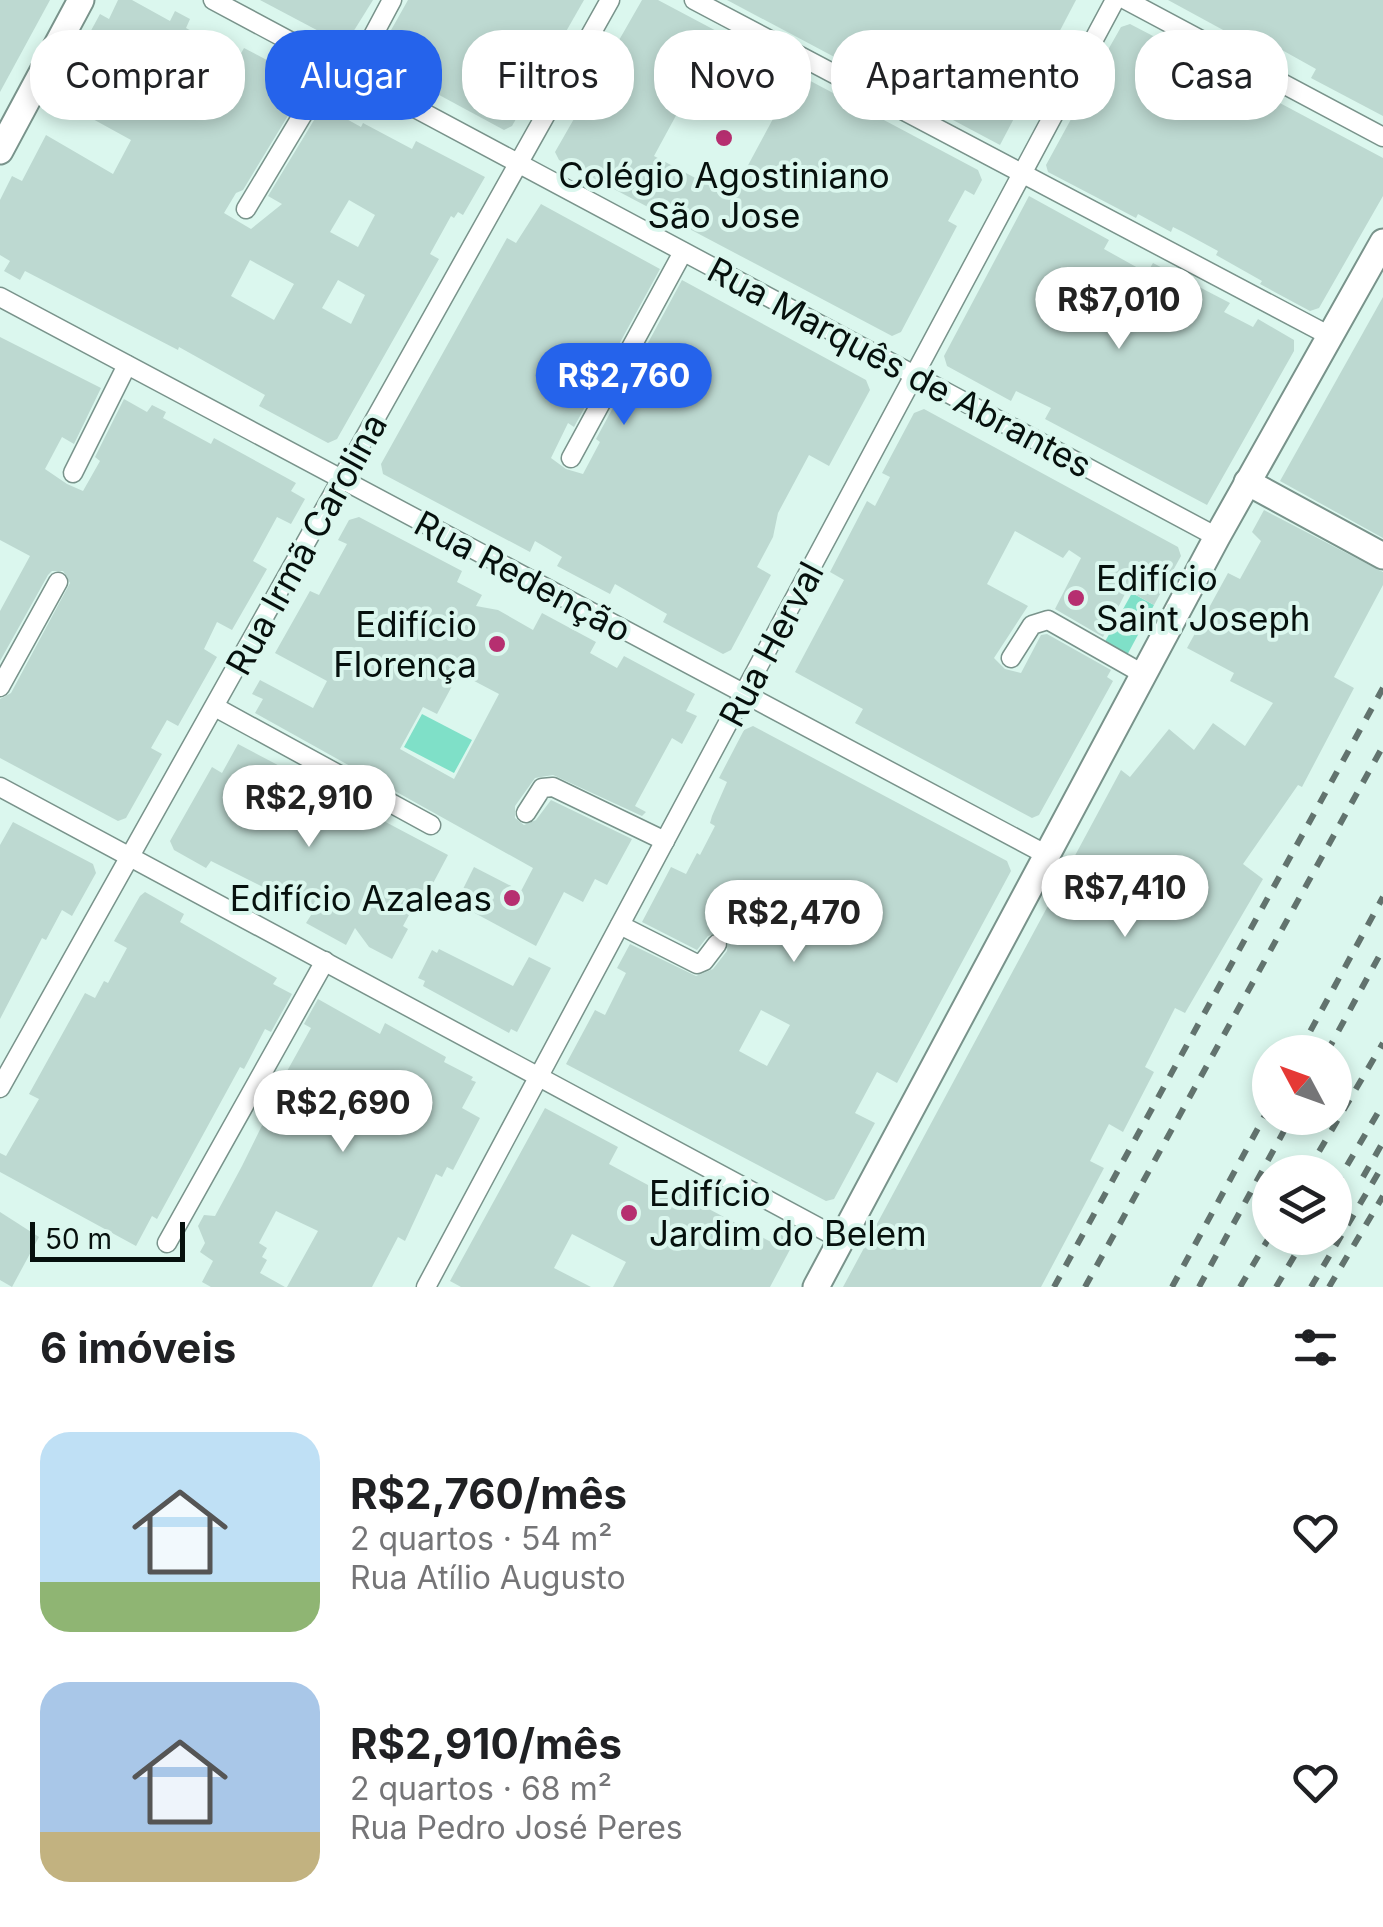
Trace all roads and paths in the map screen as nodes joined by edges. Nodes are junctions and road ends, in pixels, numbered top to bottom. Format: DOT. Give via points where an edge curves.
graph roads {
  1 [pos="82,0"];
  2 [pos="212,0"];
  3 [pos="392,0"];
  4 [pos="610,0"];
  5 [pos="694,0"];
  6 [pos="1114,0"];
  7 [pos="1126,0"];
  8 [pos="269,30"];
  9 [pos="376,30"];
  10 [pos="300,120"];
  11 [pos="437,120"];
  12 [pos="1383,136"];
  13 [pos="0,151"];
  14 [pos="518,164"];
  15 [pos="1022,174"];
  16 [pos="246,210"];
  17 [pos="1383,242"];
  18 [pos="683,252"];
  19 [pos="0,297"];
  20 [pos="1330,336"];
  21 [pos="127,365"];
  22 [pos="915,376"];
  23 [pos="570,458"];
  24 [pos="72,473"];
  25 [pos="342,479"];
  26 [pos="1250,491"];
  27 [pos="1217,536"];
  28 [pos="1383,556"];
  29 [pos="58,582"];
  30 [pos="1011,658"];
  31 [pos="1143,674"];
  32 [pos="0,686"];
  33 [pos="744,694"];
  34 [pos="215,707"];
  35 [pos="0,788"];
  36 [pos="526,814"];
  37 [pos="432,824"];
  38 [pos="666,841"];
  39 [pos="1047,855"];
  40 [pos="130,857"];
  41 [pos="620,925"];
  42 [pos="717,944"];
  43 [pos="325,961"];
  44 [pos="8,1055"];
  45 [pos="540,1076"];
  46 [pos="0,1088"];
  47 [pos="842,1240"];
  48 [pos="167,1243"];
  49 [pos="426,1287"];
  50 [pos="816,1287"];
  1 -- 13 [label="street"];
  2 -- 8 [label="street, Rua Marquês de Abrantes"];
  3 -- 9 [label="street"];
  4 -- 14 [label="street, Rua Irmã Carolina"];
  5 -- 15 [label="street"];
  6 -- 15 [label="street, Rua Herval"];
  7 -- 12 [label="street"];
  10 -- 16 [label="street"];
  11 -- 14 [label="street, Rua Marquês de Abrantes"];
  14 -- 18 [label="street, Rua Marquês de Abrantes"];
  14 -- 25 [label="street, Rua Irmã Carolina"];
  15 -- 20 [label="street"];
  15 -- 22 [label="street, Rua Herval"];
  17 -- 20 [label="street"];
  18 -- 22 [label="street, Rua Marquês de Abrantes"];
  18 -- 23 [label="street"];
  19 -- 21 [label="street, Rua Redenção"];
  20 -- 26 [label="street"];
  21 -- 24 [label="street"];
  21 -- 25 [label="street, Rua Redenção"];
  22 -- 27 [label="street, Rua Marquês de Abrantes"];
  22 -- 33 [label="street, Rua Herval"];
  25 -- 33 [label="street, Rua Redenção"];
  25 -- 34 [label="street, Rua Irmã Carolina"];
  26 -- 27 [label="street"];
  26 -- 28 [label="street"];
  27 -- 31 [label="street"];
  29 -- 32 [label="street"];
  30 -- 31 [label="street" via="1032,624 1048,620"];
  31 -- 39 [label="street"];
  33 -- 38 [label="street, Rua Herval"];
  33 -- 39 [label="street, Rua Redenção"];
  34 -- 37 [label="street"];
  34 -- 40 [label="street, Rua Irmã Carolina"];
  35 -- 40 [label="street"];
  36 -- 38 [label="street" via="542,788 552,786"];
  38 -- 41 [label="street, Rua Herval"];
  39 -- 47 [label="street"];
  40 -- 43 [label="street"];
  40 -- 44 [label="street, Rua Irmã Carolina"];
  41 -- 42 [label="street" via="697,964"];
  41 -- 45 [label="street, Rua Herval"];
  43 -- 45 [label="street"];
  43 -- 48 [label="street"];
  44 -- 46 [label="street, Rua Irmã Carolina"];
  45 -- 47 [label="street"];
  45 -- 49 [label="street, Rua Herval"];
  47 -- 50 [label="street"];
}
